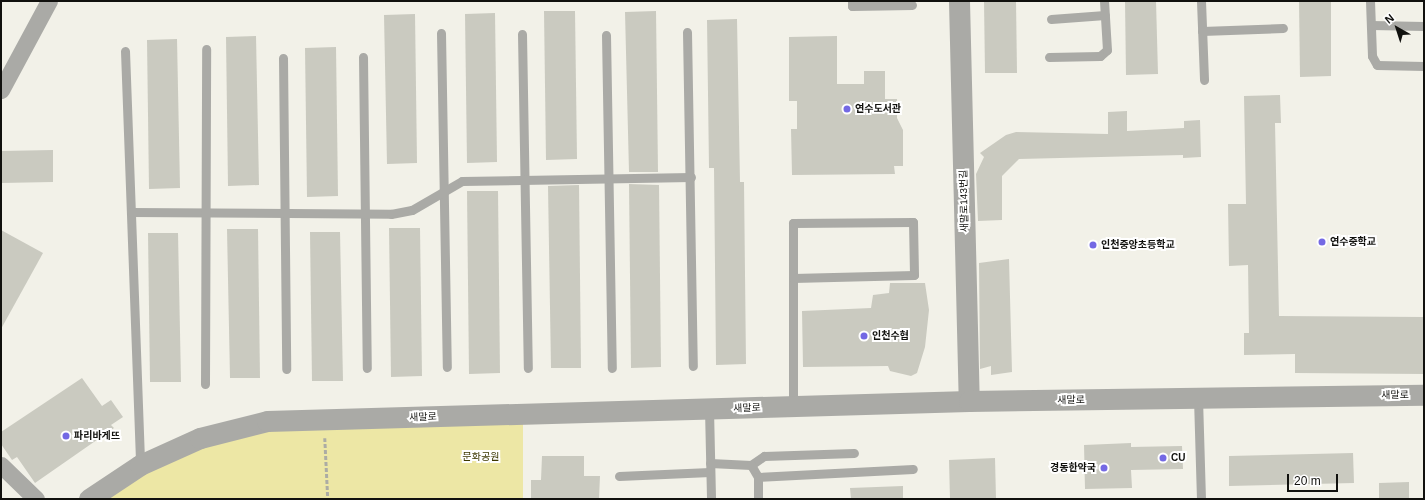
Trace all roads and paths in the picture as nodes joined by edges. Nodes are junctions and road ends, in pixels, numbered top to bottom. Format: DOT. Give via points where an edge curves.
graph roads {
  1 [pos="49,1"];
  2 [pos="852,1"];
  3 [pos="959,1"];
  4 [pos="1104,1"];
  5 [pos="1201,1"];
  6 [pos="1370,1"];
  7 [pos="912,5"];
  8 [pos="1105,15"];
  9 [pos="1051,19"];
  10 [pos="1371,25"];
  11 [pos="1424,26"];
  12 [pos="1283,28"];
  13 [pos="1202,31"];
  14 [pos="687,32"];
  15 [pos="441,33"];
  16 [pos="522,34"];
  17 [pos="606,35"];
  18 [pos="206,49"];
  19 [pos="125,51"];
  20 [pos="364,57"];
  21 [pos="1049,57"];
  22 [pos="283,58"];
  23 [pos="1424,66"];
  24 [pos="1204,80"];
  25 [pos="1,90"];
  26 [pos="691,177"];
  27 [pos="608,178"];
  28 [pos="524,180"];
  29 [pos="444,189"];
  30 [pos="131,212"];
  31 [pos="206,213"];
  32 [pos="285,213"];
  33 [pos="366,214"];
  34 [pos="793,278"];
  35 [pos="693,366"];
  36 [pos="447,367"];
  37 [pos="367,368"];
  38 [pos="528,368"];
  39 [pos="612,368"];
  40 [pos="286,369"];
  41 [pos="205,384"];
  42 [pos="1424,395"];
  43 [pos="1198,398"];
  44 [pos="969,401"];
  45 [pos="793,406"];
  46 [pos="709,409"];
  47 [pos="324,420"];
  48 [pos="854,453"];
  49 [pos="1,465"];
  50 [pos="140,465"];
  51 [pos="751,465"];
  52 [pos="710,468"];
  53 [pos="913,470"];
  54 [pos="619,476"];
  55 [pos="758,477"];
  56 [pos="36,499"];
  57 [pos="88,499"];
  58 [pos="328,499"];
  59 [pos="711,499"];
  60 [pos="758,499"];
  61 [pos="1200,499"];
  1 -- 25 [label="street"];
  2 -- 7 [label="lane" via="852,6"];
  3 -- 44 [label="street, 새말로143번길"];
  4 -- 8 [label="lane"];
  5 -- 13 [label="lane"];
  6 -- 10 [label="lane"];
  8 -- 9 [label="lane"];
  8 -- 21 [label="lane" via="1107,50 1100,56"];
  10 -- 11 [label="lane"];
  10 -- 23 [label="lane" via="1372,56 1377,65"];
  12 -- 13 [label="lane"];
  13 -- 24 [label="lane"];
  14 -- 26 [label="lane"];
  15 -- 29 [label="lane"];
  16 -- 28 [label="lane"];
  17 -- 27 [label="lane"];
  18 -- 31 [label="lane"];
  19 -- 30 [label="lane"];
  20 -- 33 [label="lane"];
  22 -- 32 [label="lane"];
  26 -- 27 [label="lane"];
  26 -- 35 [label="lane"];
  27 -- 28 [label="lane"];
  27 -- 39 [label="lane"];
  28 -- 29 [label="lane" via="462,181"];
  28 -- 38 [label="lane"];
  29 -- 33 [label="lane" via="429,202 412,210 390,214"];
  29 -- 36 [label="lane"];
  30 -- 31 [label="lane"];
  30 -- 50 [label="lane"];
  31 -- 32 [label="lane"];
  31 -- 41 [label="lane"];
  32 -- 33 [label="lane"];
  32 -- 40 [label="lane"];
  33 -- 37 [label="lane"];
  34 -- 34 [label="lane" via="793,223 913,222 914,275"];
  34 -- 45 [label="lane"];
  42 -- 43 [label="street, 새말로"];
  43 -- 44 [label="street, 새말로"];
  43 -- 61 [label="lane"];
  44 -- 45 [label="street, 새말로"];
  45 -- 46 [label="street, 새말로"];
  46 -- 47 [label="street, 새말로"];
  46 -- 52 [label="lane"];
  47 -- 50 [label="street, 새말로" via="267,421 200,438"];
  47 -- 58 [label="path"];
  48 -- 51 [label="lane" via="764,456"];
  49 -- 56 [label="street"];
  50 -- 57 [label="street, 새말로"];
  51 -- 52 [label="lane"];
  51 -- 55 [label="lane"];
  52 -- 54 [label="lane"];
  52 -- 59 [label="lane"];
  53 -- 55 [label="lane"];
  55 -- 60 [label="lane"];
}
